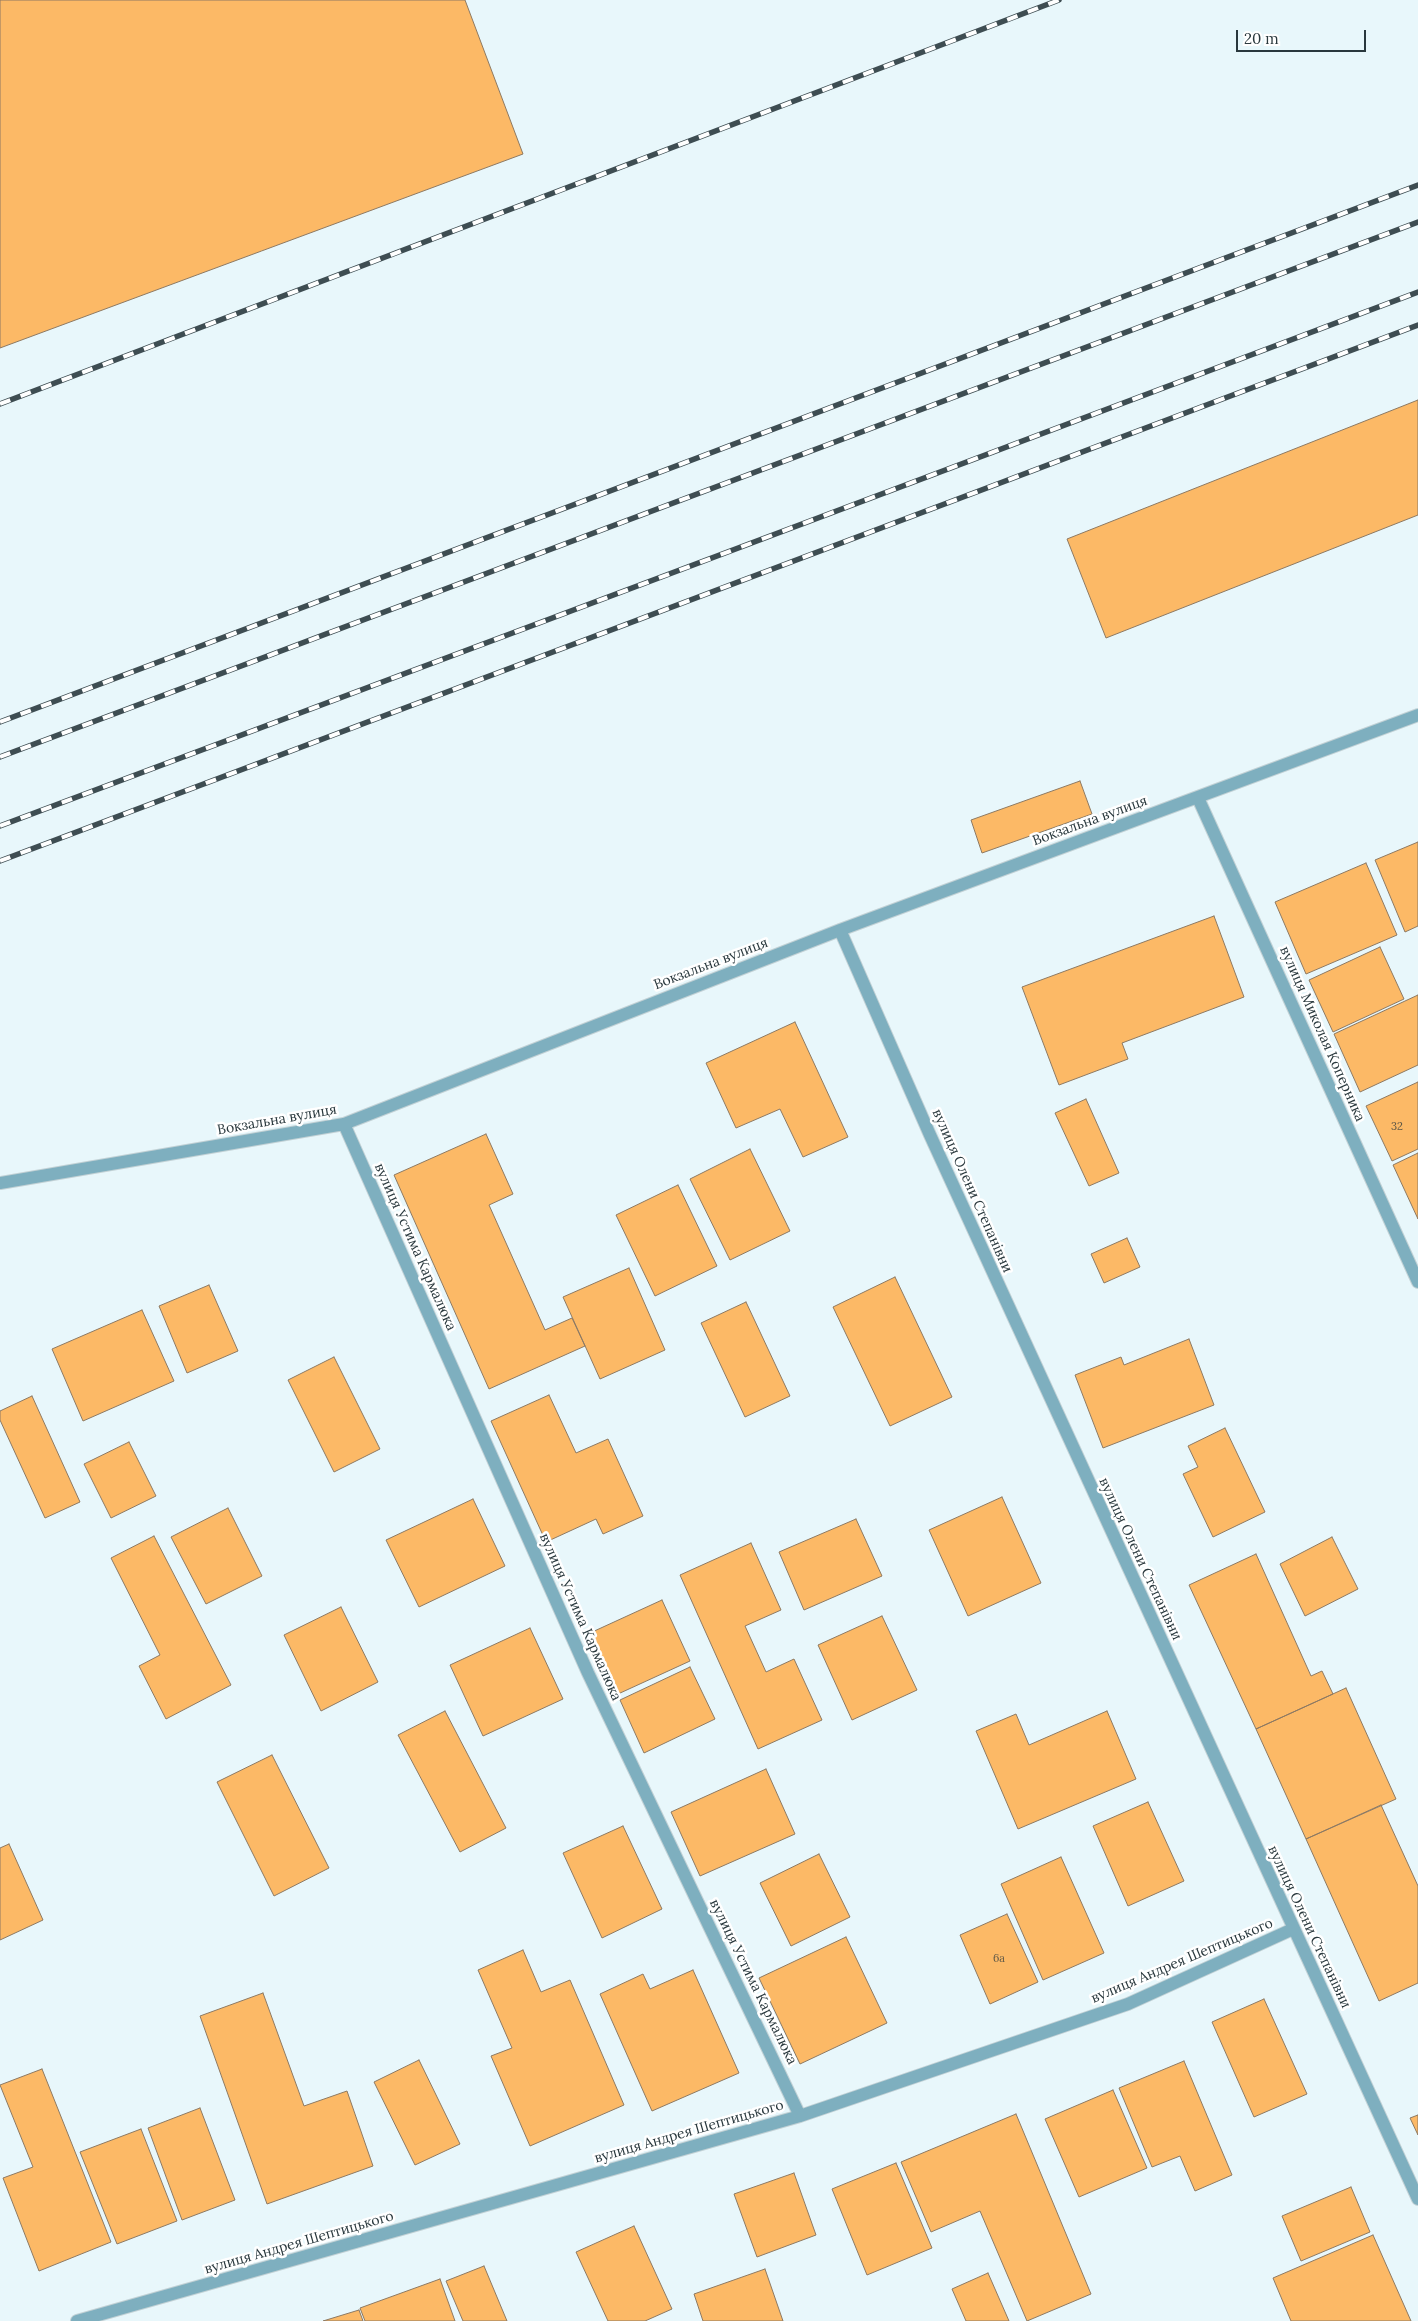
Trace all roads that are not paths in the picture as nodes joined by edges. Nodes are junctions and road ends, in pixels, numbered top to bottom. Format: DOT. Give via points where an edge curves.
graph roads {
  1 [pos="1418,716"];
  2 [pos="1198,798"];
  3 [pos="840,930"];
  4 [pos="344,1124"];
  5 [pos="0,1184"];
  6 [pos="1418,1282"];
  7 [pos="1294,1930"];
  8 [pos="800,2116"];
  9 [pos="1418,2199"];
  10 [pos="78,2321"];
  1 -- 2 [label="street, Вокзальна вулиця"];
  2 -- 3 [label="street, Вокзальна вулиця"];
  2 -- 6 [label="street, вулиця Миколая Коперника"];
  3 -- 4 [label="street, Вокзальна вулиця"];
  3 -- 7 [label="street, вулиця Олени Степанівни" via="930,1135"];
  4 -- 5 [label="street, Вокзальна вулиця"];
  4 -- 8 [label="street, вулиця Устима Кармалюка" via="588,1673"];
  7 -- 8 [label="street, вулиця Андрея Шептицького" via="1128,2004"];
  7 -- 9 [label="street, вулиця Олени Степанівни"];
  8 -- 10 [label="street, вулиця Андрея Шептицького"];
}
